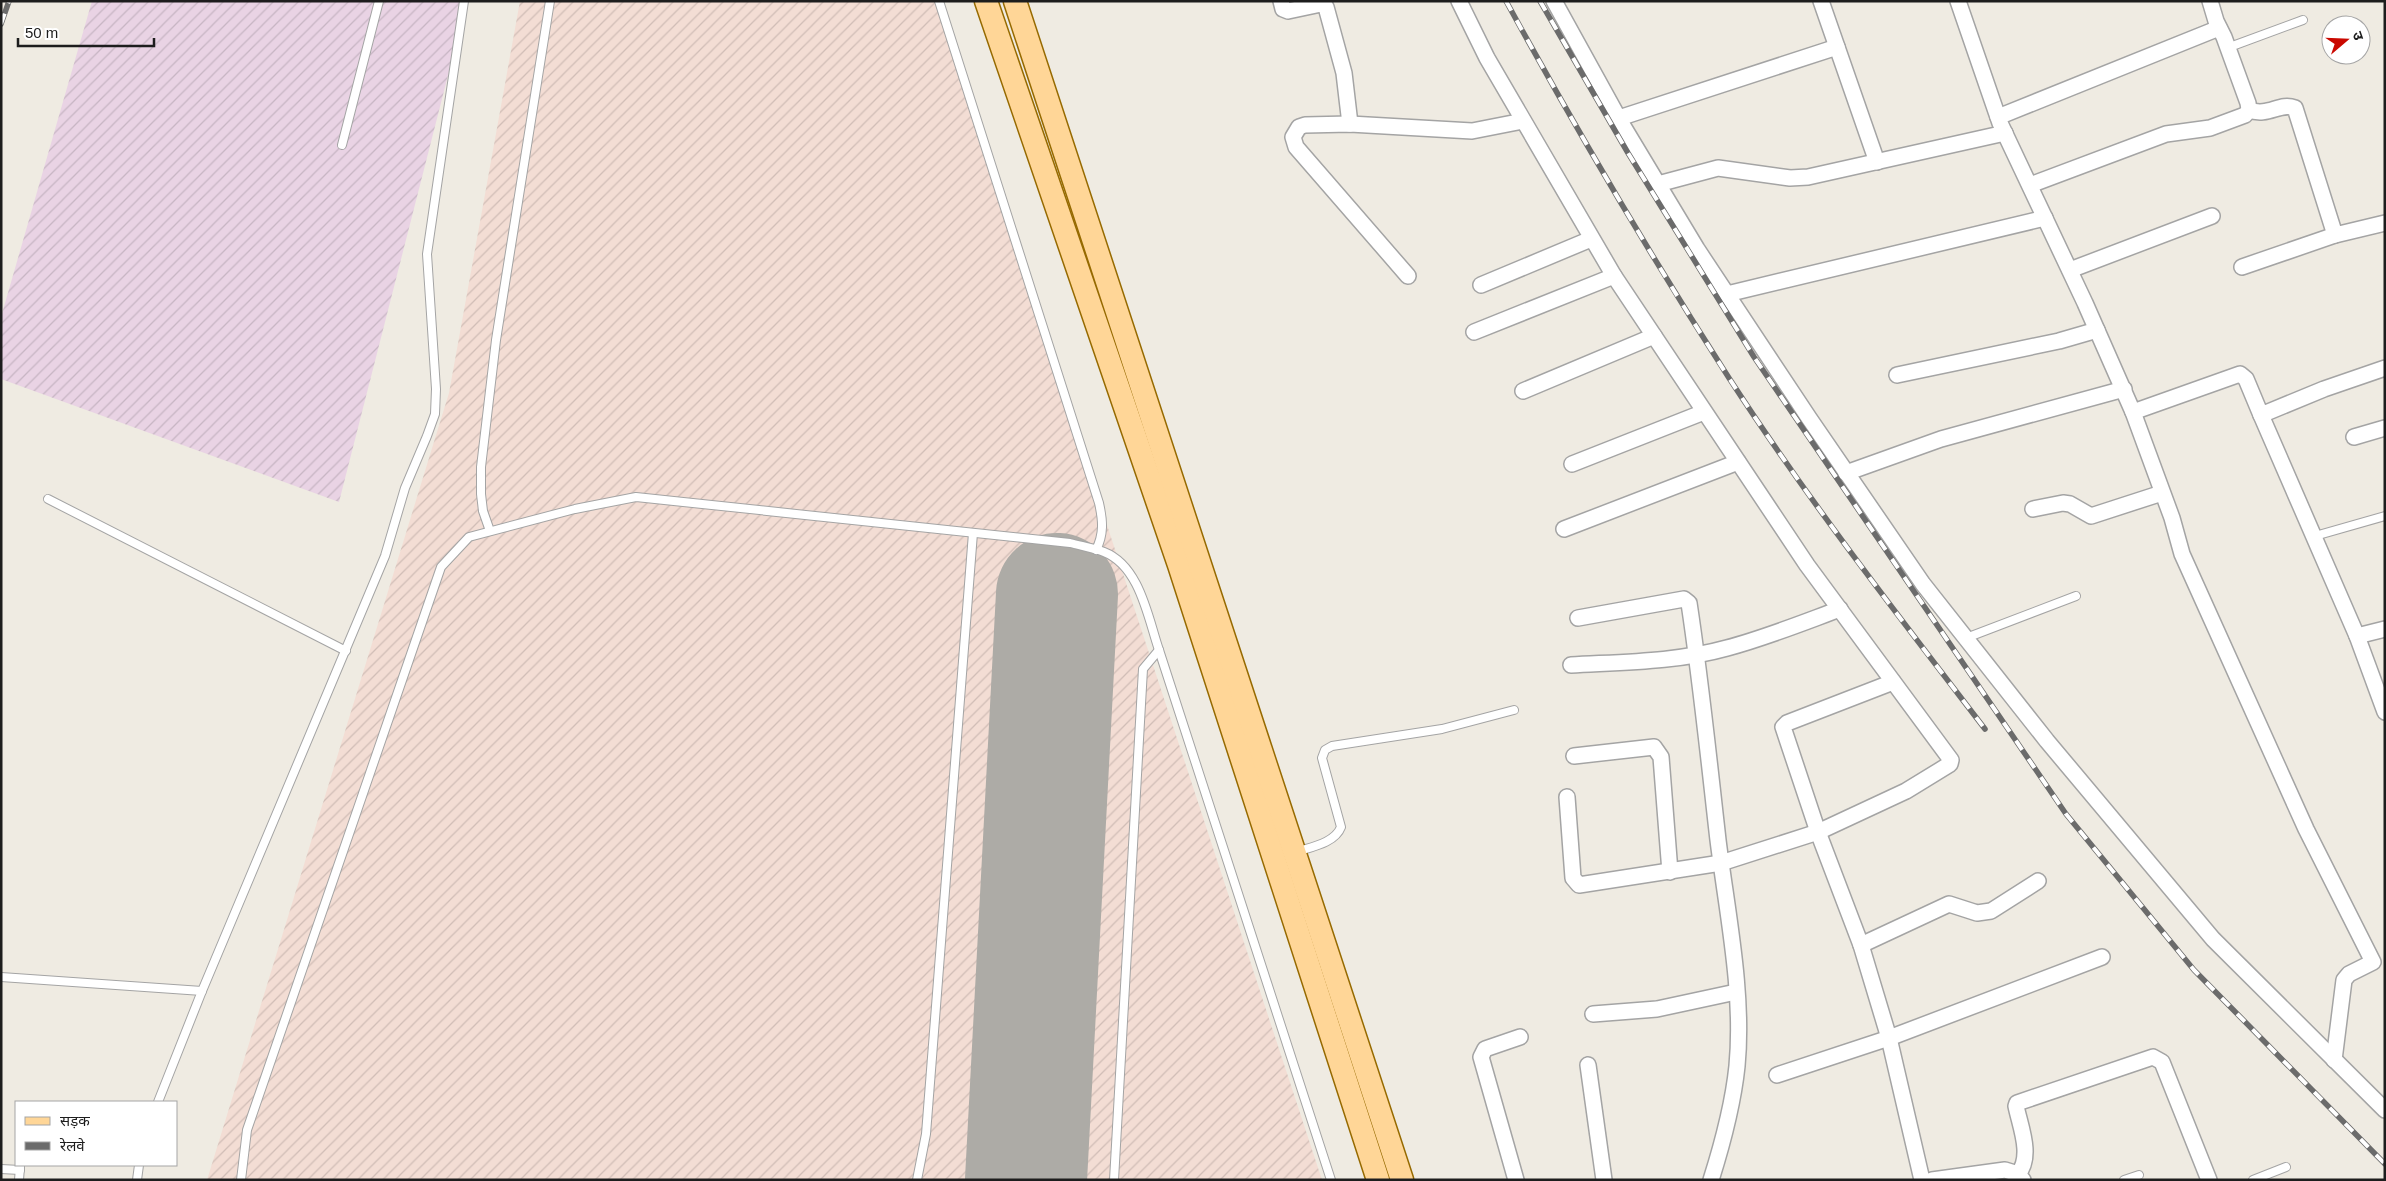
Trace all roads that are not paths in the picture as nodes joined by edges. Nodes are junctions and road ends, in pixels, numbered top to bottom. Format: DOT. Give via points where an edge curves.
graph roads {
  1 [pos="379,1"];
  2 [pos="464,1"];
  3 [pos="550,1"];
  4 [pos="939,1"];
  5 [pos="986,1"];
  6 [pos="1015,1"];
  7 [pos="1281,1"];
  8 [pos="1459,1"];
  9 [pos="1554,1"];
  10 [pos="1821,1"];
  11 [pos="1958,1"];
  12 [pos="2210,1"];
  13 [pos="2303,20"];
  14 [pos="2219,28"];
  15 [pos="1837,47"];
  16 [pos="2228,48"];
  17 [pos="2248,110"];
  18 [pos="1998,117"];
  19 [pos="1619,118"];
  20 [pos="1523,121"];
  21 [pos="1350,124"];
  22 [pos="2005,133"];
  23 [pos="342,145"];
  24 [pos="1877,162"];
  25 [pos="1658,184"];
  26 [pos="2030,185"];
  27 [pos="2212,216"];
  28 [pos="2045,218"];
  29 [pos="2385,223"];
  30 [pos="2335,235"];
  31 [pos="1591,239"];
  32 [pos="2242,267"];
  33 [pos="2070,270"];
  34 [pos="1408,276"];
  35 [pos="1614,276"];
  36 [pos="1481,285"];
  37 [pos="1727,294"];
  38 [pos="2097,330"];
  39 [pos="1474,332"];
  40 [pos="1654,336"];
  41 [pos="2385,368"];
  42 [pos="1898,375"];
  43 [pos="2124,389"];
  44 [pos="1523,391"];
  45 [pos="1704,412"];
  46 [pos="2133,412"];
  47 [pos="2262,414"];
  48 [pos="2385,428"];
  49 [pos="2354,437"];
  50 [pos="1738,462"];
  51 [pos="1572,464"];
  52 [pos="1846,473"];
  53 [pos="2162,493"];
  54 [pos="48,499"];
  55 [pos="2033,509"];
  56 [pos="2385,516"];
  57 [pos="1564,529"];
  58 [pos="490,532"];
  59 [pos="972,533"];
  60 [pos="2315,536"];
  61 [pos="1096,550"];
  62 [pos="2076,596"];
  63 [pos="1840,609"];
  64 [pos="1578,618"];
  65 [pos="2385,629"];
  66 [pos="2357,636"];
  67 [pos="1966,638"];
  68 [pos="1159,650"];
  69 [pos="346,652"];
  70 [pos="1697,655"];
  71 [pos="1571,664"];
  72 [pos="1893,682"];
  73 [pos="1514,710"];
  74 [pos="2385,712"];
  75 [pos="1574,756"];
  76 [pos="1567,797"];
  77 [pos="1818,832"];
  78 [pos="1295,853"];
  79 [pos="1721,863"];
  80 [pos="1670,872"];
  81 [pos="2038,881"];
  82 [pos="1861,945"];
  83 [pos="2102,957"];
  84 [pos="2379,960"];
  85 [pos="1,978"];
  86 [pos="202,991"];
  87 [pos="1736,992"];
  88 [pos="1593,1014"];
  89 [pos="1520,1037"];
  90 [pos="1889,1038"];
  91 [pos="2334,1060"];
  92 [pos="1588,1065"];
  93 [pos="1778,1075"];
  94 [pos="158,1101"];
  95 [pos="2385,1110"];
  96 [pos="139,1166"];
  97 [pos="20,1167"];
  98 [pos="2286,1167"];
  99 [pos="1,1169"];
  100 [pos="2139,1175"];
  101 [pos="2021,1177"];
  102 [pos="19,1180"];
  103 [pos="137,1180"];
  104 [pos="241,1180"];
  105 [pos="917,1180"];
  106 [pos="1114,1180"];
  107 [pos="1331,1180"];
  108 [pos="1378,1180"];
  109 [pos="1402,1180"];
  110 [pos="1516,1180"];
  111 [pos="1604,1180"];
  112 [pos="1711,1180"];
  113 [pos="1922,1180"];
  114 [pos="1932,1180"];
  115 [pos="2124,1180"];
  116 [pos="2209,1180"];
  117 [pos="2253,1180"];
  1 -- 23 [label="lane"];
  2 -- 69 [label="lane" via="427,254 436,389 434,414 405,488 385,556"];
  3 -- 58 [label="lane" via="496,340 481,494"];
  4 -- 61 [label="lane" via="1099,503 1103,521"];
  5 -- 108 [label="main road" via="1179,565"];
  6 -- 78 [label="main road"];
  7 -- 21 [label="street" via="1283,9 1288,11 1321,4 1326,7 1344,73"];
  8 -- 20 [label="street"];
  9 -- 19 [label="street"];
  10 -- 15 [label="street"];
  11 -- 18 [label="street"];
  12 -- 14 [label="street"];
  13 -- 16 [label="lane"];
  14 -- 16 [label="street"];
  14 -- 18 [label="street"];
  15 -- 19 [label="street"];
  15 -- 24 [label="street"];
  16 -- 17 [label="street"];
  17 -- 26 [label="street" via="2240,117 2210,128 2166,134"];
  17 -- 30 [label="street" via="2263,113 2286,106 2295,108"];
  18 -- 22 [label="street"];
  19 -- 25 [label="street"];
  20 -- 21 [label="street" via="1472,131"];
  20 -- 31 [label="street"];
  21 -- 34 [label="street" via="1305,125 1295,132 1293,142"];
  22 -- 24 [label="street"];
  22 -- 26 [label="street"];
  24 -- 25 [label="street" via="1790,178 1718,168"];
  25 -- 37 [label="street"];
  26 -- 28 [label="street"];
  27 -- 33 [label="street"];
  28 -- 33 [label="street"];
  28 -- 37 [label="street"];
  29 -- 30 [label="street"];
  30 -- 32 [label="street"];
  31 -- 35 [label="street"];
  31 -- 36 [label="street"];
  33 -- 38 [label="street"];
  35 -- 39 [label="street"];
  35 -- 40 [label="street"];
  37 -- 52 [label="street"];
  38 -- 42 [label="street"];
  38 -- 43 [label="street"];
  40 -- 44 [label="street"];
  40 -- 45 [label="street"];
  41 -- 47 [label="street"];
  43 -- 46 [label="street"];
  43 -- 52 [label="street" via="1941,439"];
  45 -- 50 [label="street"];
  45 -- 51 [label="street"];
  46 -- 47 [label="street" via="2240,374 2246,379"];
  46 -- 53 [label="street"];
  47 -- 60 [label="street"];
  48 -- 49 [label="street"];
  50 -- 57 [label="street"];
  50 -- 63 [label="street"];
  52 -- 67 [label="street"];
  53 -- 55 [label="street" via="2091,516 2063,503"];
  53 -- 84 [label="street" via="2182,554 2306,829"];
  54 -- 69 [label="lane"];
  56 -- 60 [label="lane"];
  58 -- 59 [label="lane" via="575,508 636,496"];
  58 -- 104 [label="lane" via="469,537 441,567 247,1130"];
  59 -- 61 [label="lane" via="1070,543"];
  59 -- 105 [label="lane" via="926,1134"];
  60 -- 66 [label="street"];
  61 -- 68 [label="lane" via="1124,566 1135,580"];
  62 -- 67 [label="lane"];
  63 -- 70 [label="street" via="1727,648"];
  63 -- 72 [label="street"];
  64 -- 70 [label="street" via="1684,599 1689,603"];
  65 -- 66 [label="street"];
  66 -- 74 [label="street"];
  67 -- 91 [label="street" via="2046,742 2213,939"];
  68 -- 106 [label="lane" via="1143,669"];
  68 -- 107 [label="lane"];
  69 -- 86 [label="lane"];
  70 -- 71 [label="street"];
  70 -- 79 [label="street"];
  72 -- 77 [label="street" via="1784,724"];
  72 -- 77 [label="street" via="1950,758 1950,764 1906,791"];
  73 -- 78 [label="lane" via="1442,729 1332,746 1325,750 1322,758 1341,828 1332,839"];
  75 -- 80 [label="street" via="1654,747 1658,751"];
  76 -- 80 [label="street" via="1575,883"];
  77 -- 79 [label="street"];
  77 -- 82 [label="street"];
  78 -- 109 [label="main road"];
  79 -- 80 [label="street"];
  79 -- 87 [label="street"];
  81 -- 82 [label="street" via="1991,911 1977,913 1949,904"];
  82 -- 90 [label="street"];
  83 -- 90 [label="street"];
  84 -- 91 [label="street" via="2349,974 2344,980"];
  85 -- 86 [label="lane"];
  86 -- 94 [label="lane"];
  87 -- 88 [label="street" via="1657,1009"];
  87 -- 112 [label="street" via="1736,1072 1724,1140"];
  89 -- 110 [label="street" via="1485,1049 1481,1057"];
  90 -- 93 [label="street"];
  90 -- 113 [label="street"];
  91 -- 95 [label="street"];
  92 -- 111 [label="street"];
  96 -- 103 [label="lane"];
  97 -- 99 [label="lane"];
  97 -- 102 [label="lane"];
  98 -- 117 [label="lane"];
  100 -- 115 [label="lane"];
  101 -- 114 [label="street" via="2005,1170"];
  101 -- 116 [label="street" via="2026,1155 2017,1103 2153,1058 2162,1062"];
}
